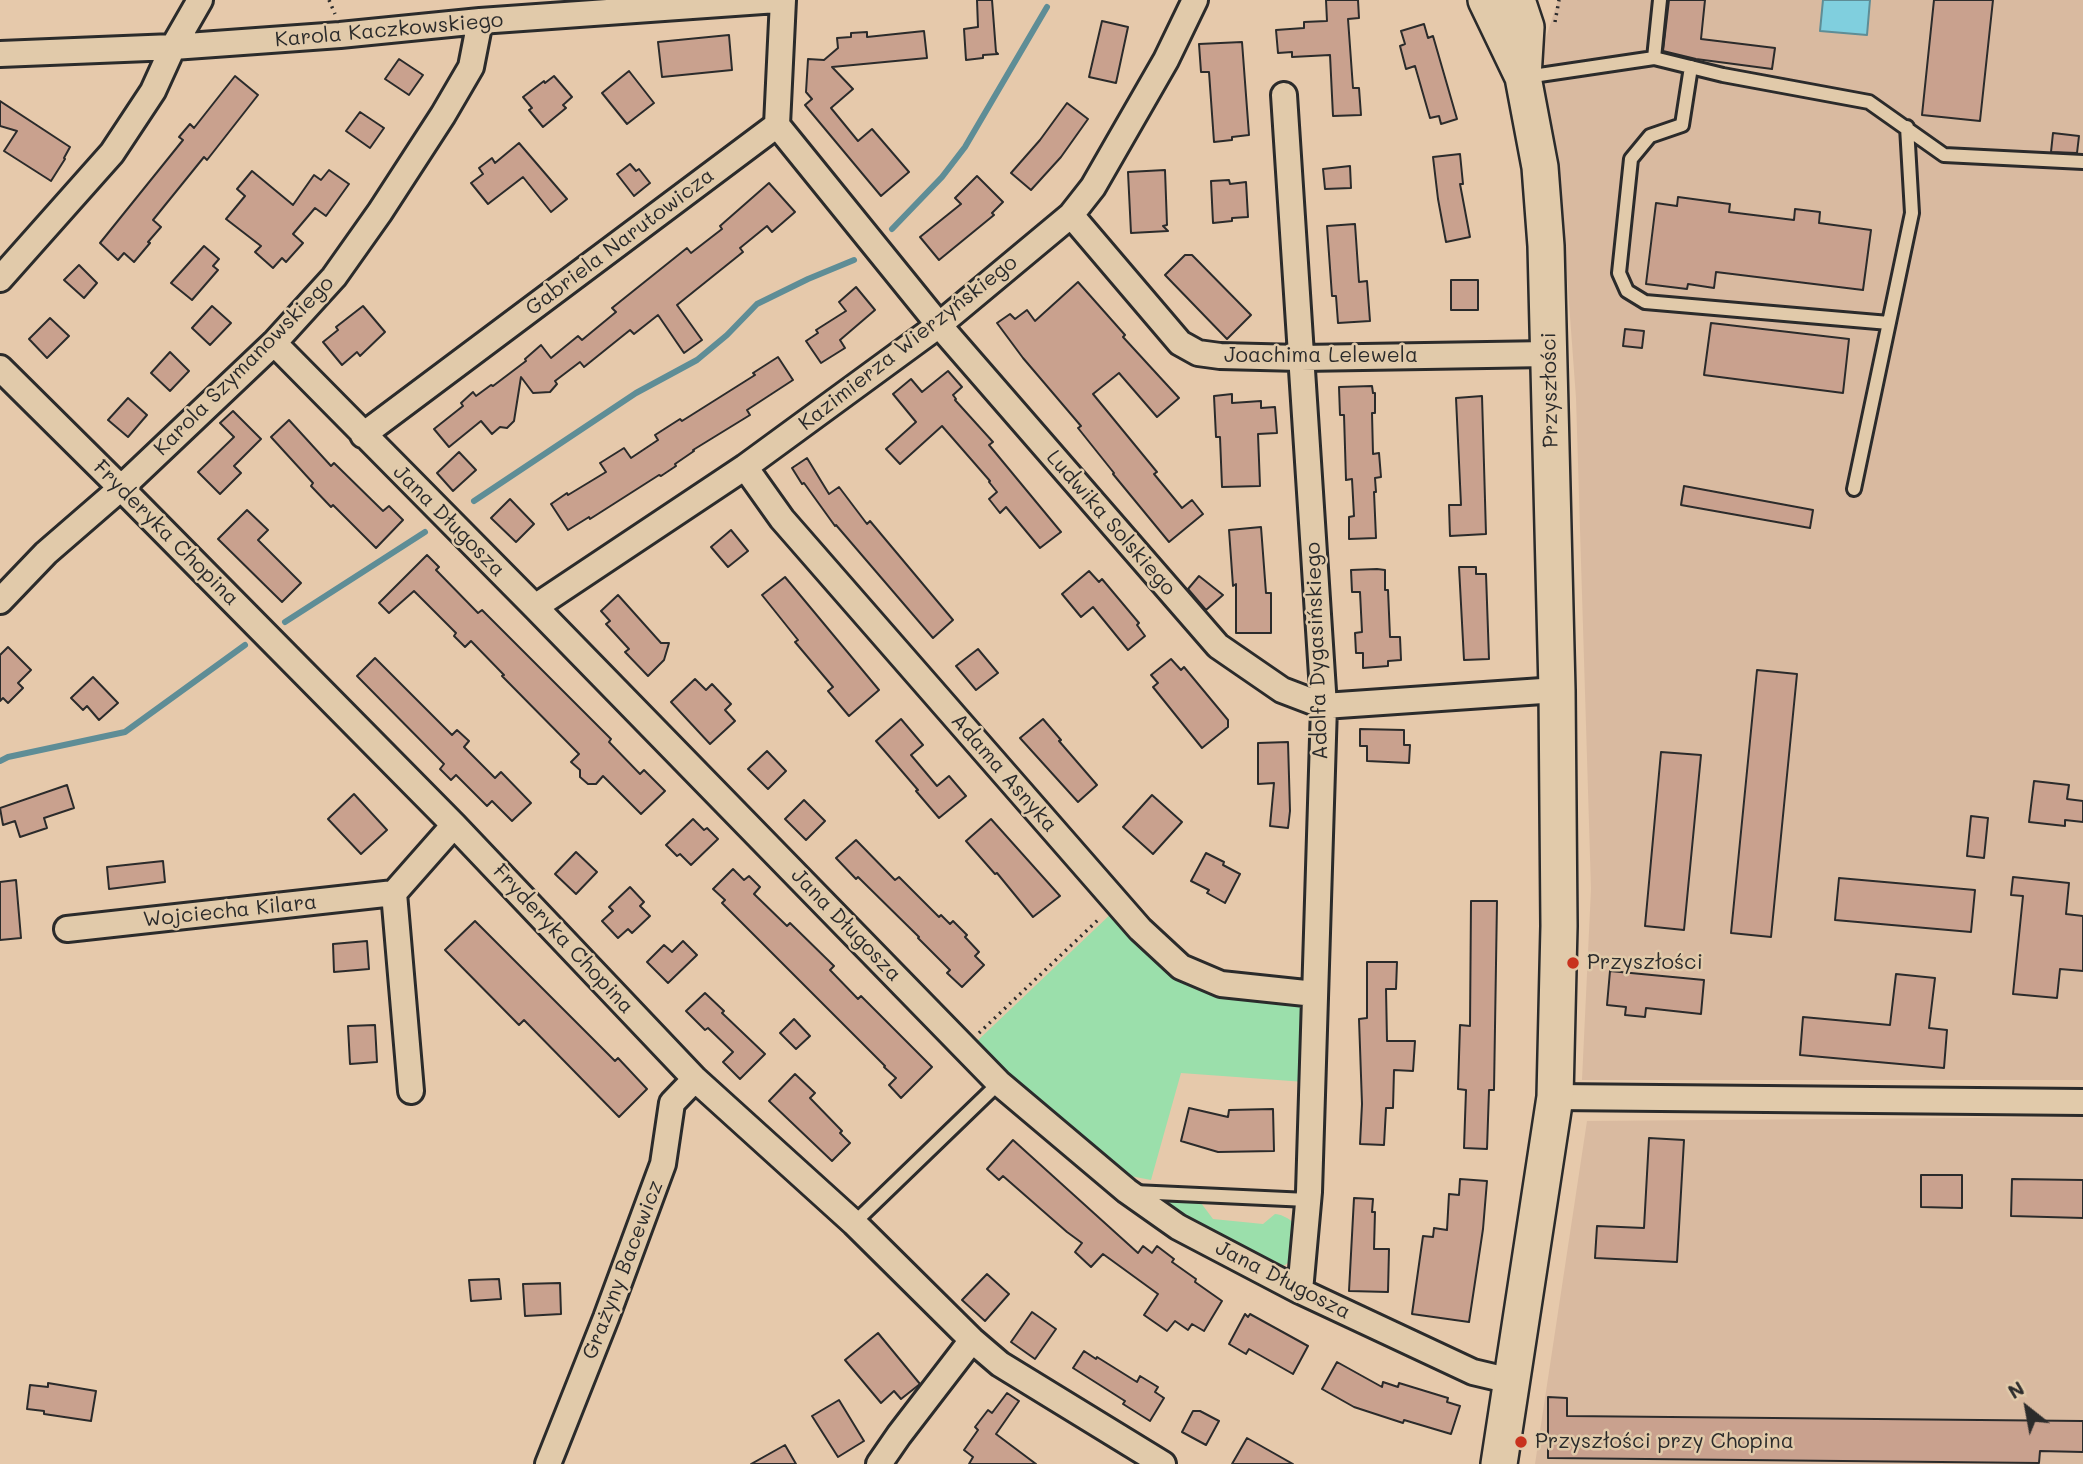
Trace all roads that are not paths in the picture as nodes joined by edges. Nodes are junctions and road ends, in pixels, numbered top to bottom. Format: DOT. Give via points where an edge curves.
graph roads {
  1 [pos="200,0"];
  2 [pos="777,0"];
  3 [pos="783,0"];
  4 [pos="1195,0"];
  5 [pos="1486,0"];
  6 [pos="1660,0"];
  7 [pos="593,6"];
  8 [pos="1528,9"];
  9 [pos="480,21"];
  10 [pos="173,47"];
  11 [pos="0,54"];
  12 [pos="1654,58"];
  13 [pos="1691,67"];
  14 [pos="1523,77"];
  15 [pos="1284,94"];
  16 [pos="777,125"];
  17 [pos="1907,127"];
  18 [pos="2083,162"];
  19 [pos="1071,215"];
  20 [pos="0,279"];
  21 [pos="1889,323"];
  22 [pos="939,324"];
  23 [pos="274,343"];
  24 [pos="1549,354"];
  25 [pos="1301,358"];
  26 [pos="0,368"];
  27 [pos="363,435"];
  28 [pos="745,467"];
  29 [pos="121,488"];
  30 [pos="1854,489"];
  31 [pos="0,601"];
  32 [pos="535,607"];
  33 [pos="1557,690"];
  34 [pos="1324,706"];
  35 [pos="454,825"];
  36 [pos="394,893"];
  37 [pos="67,929"];
  38 [pos="1315,994"];
  39 [pos="695,1079"];
  40 [pos="999,1083"];
  41 [pos="411,1091"];
  42 [pos="1555,1097"];
  43 [pos="2083,1102"];
  44 [pos="1127,1191"];
  45 [pos="1308,1200"];
  46 [pos="854,1223"];
  47 [pos="1300,1291"];
  48 [pos="972,1340"];
  49 [pos="1511,1381"];
  50 [pos="1498,1461"];
  51 [pos="548,1464"];
  52 [pos="879,1464"];
  53 [pos="1163,1464"];
  1 -- 10 [label="street"];
  2 -- 7 [label="street, Karola Kaczkowskiego"];
  3 -- 16 [label="street"];
  4 -- 19 [label="street, Kazimierza Wierzyńskiego" via="1160,72 1093,187"];
  5 -- 14 [label="street"];
  6 -- 12 [label="lane"];
  7 -- 9 [label="street, Karola Kaczkowskiego"];
  8 -- 14 [label="street"];
  9 -- 10 [label="street, Karola Kaczkowskiego"];
  9 -- 23 [label="street, Karola Szymanowskiego" via="471,67 443,115 334,277"];
  10 -- 11 [label="street, Karola Kaczkowskiego"];
  10 -- 20 [label="street" via="153,91 112,153"];
  12 -- 13 [label="lane"];
  12 -- 14 [label="lane"];
  13 -- 17 [label="lane" via="1869,102"];
  13 -- 21 [label="lane" via="1682,125 1650,136 1631,159 1619,273 1627,291 1645,302"];
  14 -- 24 [label="street, Przyszłości" via="1540,167"];
  15 -- 25 [label="street, Adolfa Dygasińskiego"];
  16 -- 22 [label="street, Ludwika Solskiego"];
  16 -- 27 [label="street, Gabriela Narutowicza"];
  17 -- 18 [label="lane" via="1944,155"];
  17 -- 21 [label="lane" via="1912,213"];
  19 -- 22 [label="street, Kazimierza Wierzyńskiego"];
  19 -- 25 [label="street, Joachima Lelewela" via="1180,343 1209,355"];
  21 -- 30 [label="lane"];
  22 -- 28 [label="street, Kazimierza Wierzyńskiego"];
  22 -- 34 [label="street, Ludwika Solskiego" via="1218,646 1282,690"];
  23 -- 27 [label="street, Jana Długosza"];
  23 -- 29 [label="street, Karola Szymanowskiego"];
  24 -- 25 [label="street, Joachima Lelewela"];
  24 -- 33 [label="street, Przyszłości"];
  25 -- 34 [label="street, Adolfa Dygasińskiego"];
  26 -- 29 [label="street, Fryderyka Chopina"];
  27 -- 32 [label="street, Jana Długosza"];
  28 -- 32 [label="street, Kazimierza Wierzyńskiego"];
  28 -- 38 [label="street, Adama Asnyka" via="782,519 1140,929 1181,967 1221,984"];
  29 -- 31 [label="street, Karola Szymanowskiego" via="46,553"];
  29 -- 35 [label="street, Fryderyka Chopina"];
  32 -- 40 [label="street, Jana Długosza"];
  33 -- 34 [label="street, Ludwika Solskiego"];
  33 -- 42 [label="street, Przyszłości"];
  34 -- 38 [label="street, Adolfa Dygasińskiego"];
  35 -- 36 [label="street"];
  35 -- 39 [label="street, Fryderyka Chopina"];
  36 -- 37 [label="street, Wojciecha Kilara"];
  36 -- 41 [label="street"];
  38 -- 45 [label="street, Adolfa Dygasińskiego"];
  39 -- 46 [label="street, Fryderyka Chopina"];
  39 -- 51 [label="street, Grażyny Bacewicz" via="672,1103 663,1164"];
  40 -- 44 [label="street, Jana Długosza"];
  40 -- 46 [label="lane"];
  42 -- 43 [label="street"];
  42 -- 49 [label="street, Przyszłości"];
  44 -- 45 [label="lane"];
  44 -- 47 [label="street, Jana Długosza" via="1178,1227"];
  45 -- 47 [label="street, Adolfa Dygasińskiego"];
  46 -- 48 [label="street, Fryderyka Chopina"];
  47 -- 49 [label="street, Jana Długosza" via="1473,1372"];
  48 -- 52 [label="street"];
  48 -- 53 [label="street, Fryderyka Chopina" via="1000,1364"];
  49 -- 50 [label="street, Przyszłości"];
}
